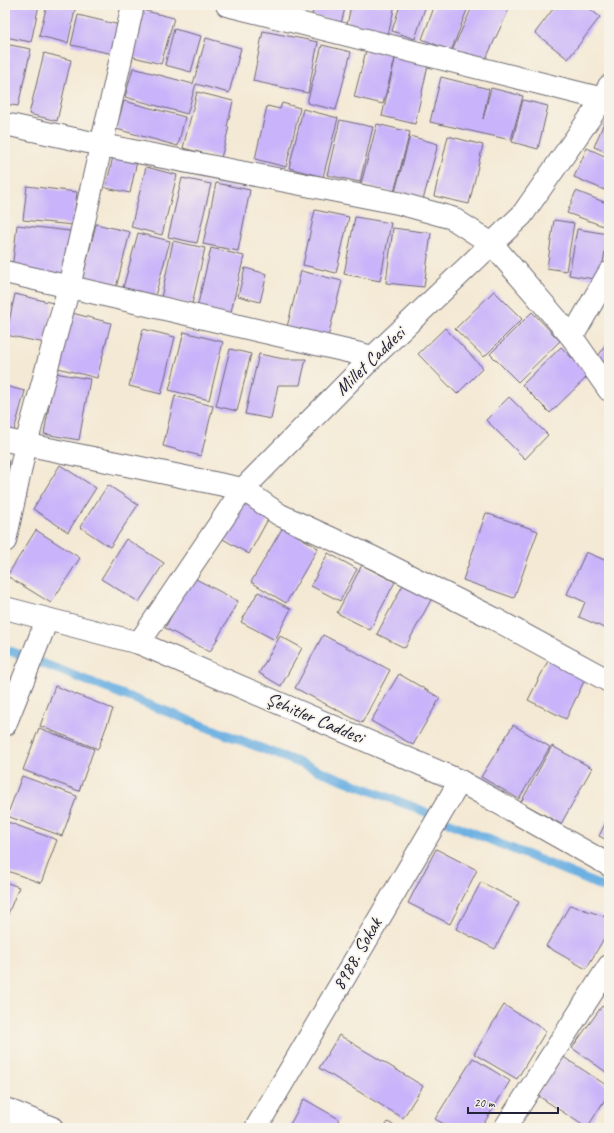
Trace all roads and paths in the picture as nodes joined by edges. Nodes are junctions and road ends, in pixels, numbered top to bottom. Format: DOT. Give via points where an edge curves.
graph roads {
  1 [pos="133,5"];
  2 [pos="227,5"];
  3 [pos="606,92"];
  4 [pos="5,124"];
  5 [pos="102,146"];
  6 [pos="492,244"];
  7 [pos="5,272"];
  8 [pos="609,273"];
  9 [pos="69,287"];
  10 [pos="572,337"];
  11 [pos="373,357"];
  12 [pos="609,390"];
  13 [pos="15,442"];
  14 [pos="243,489"];
  15 [pos="5,541"];
  16 [pos="5,608"];
  17 [pos="43,630"];
  18 [pos="139,643"];
  19 [pos="609,681"];
  20 [pos="5,725"];
  21 [pos="460,781"];
  22 [pos="609,866"];
  23 [pos="609,966"];
  24 [pos="5,1109"];
  25 [pos="52,1128"];
  26 [pos="256,1128"];
  27 [pos="506,1128"];
  1 -- 5 [label="street"];
  2 -- 3 [label="street"];
  3 -- 6 [label="street, Millet Caddesi" via="522,215"];
  4 -- 5 [label="street"];
  5 -- 6 [label="street" via="398,204 452,218"];
  5 -- 9 [label="street"];
  6 -- 10 [label="street"];
  6 -- 11 [label="street, Millet Caddesi"];
  7 -- 9 [label="street"];
  8 -- 10 [label="street"];
  9 -- 11 [label="street"];
  9 -- 13 [label="street"];
  10 -- 12 [label="street"];
  11 -- 14 [label="street, Millet Caddesi"];
  13 -- 14 [label="street"];
  13 -- 15 [label="street"];
  14 -- 18 [label="street, Millet Caddesi"];
  14 -- 19 [label="street" via="280,515 374,558 493,618"];
  16 -- 17 [label="street, Şehitler Caddesi"];
  17 -- 18 [label="street, Şehitler Caddesi"];
  17 -- 20 [label="street"];
  18 -- 21 [label="street, Şehitler Caddesi"];
  21 -- 22 [label="street, Şehitler Caddesi"];
  21 -- 26 [label="street, 8988. Sokak"];
  23 -- 27 [label="street"];
  24 -- 25 [label="street"];
}
